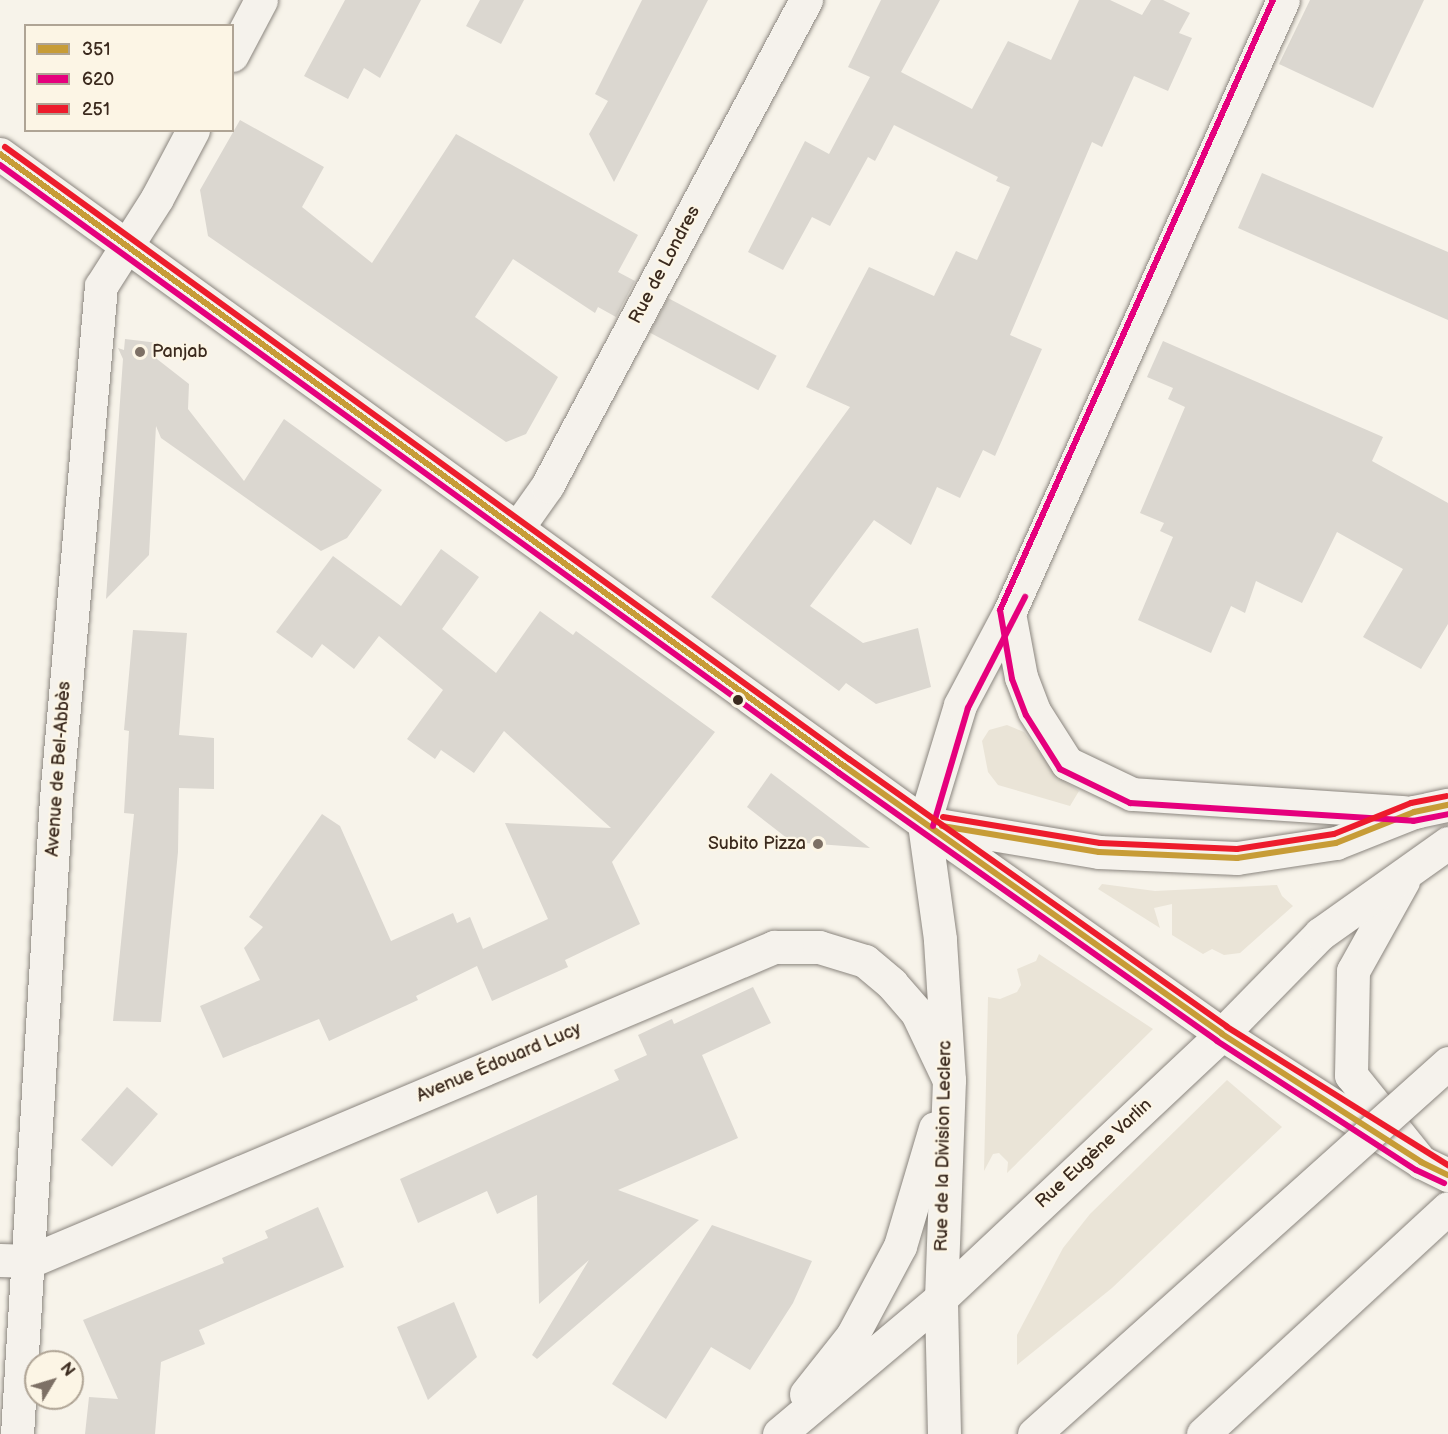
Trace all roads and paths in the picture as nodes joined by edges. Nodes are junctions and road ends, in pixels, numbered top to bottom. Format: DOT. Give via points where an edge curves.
graph roads {
  1 [pos="261,0"];
  2 [pos="806,0"];
  3 [pos="1283,0"];
  4 [pos="234,51"];
  5 [pos="192,132"];
  6 [pos="0,154"];
  7 [pos="126,242"];
  8 [pos="518,527"];
  9 [pos="1009,613"];
  10 [pos="1448,805"];
  11 [pos="1414,812"];
  12 [pos="924,823"];
  13 [pos="1448,843"];
  14 [pos="1406,874"];
  15 [pos="1222,1034"];
  16 [pos="1448,1063"];
  17 [pos="949,1080"];
  18 [pos="1435,1168"];
  19 [pos="1448,1208"];
  20 [pos="15,1260"];
  21 [pos="941,1298"];
  22 [pos="17,1434"];
  23 [pos="774,1434"];
  24 [pos="779,1434"];
  25 [pos="944,1434"];
  26 [pos="1034,1434"];
  27 [pos="1203,1434"];
  1 -- 4 [label="main road"];
  2 -- 8 [label="main road, Rue de Londres" via="547,486"];
  3 -- 9 [label="main road"];
  5 -- 7 [label="main road, Avenue de Bel-Abbès" via="158,198"];
  6 -- 7 [label="main road"];
  7 -- 8 [label="main road"];
  7 -- 20 [label="main road, Avenue de Bel-Abbès" via="101,286"];
  8 -- 12 [label="main road"];
  9 -- 11 [label="main road" via="1021,677 1034,711 1068,763 1132,794"];
  9 -- 12 [label="main road" via="960,705"];
  10 -- 11 [label="main road"];
  11 -- 12 [label="main road" via="1336,843 1237,858 1099,852"];
  12 -- 15 [label="main road"];
  12 -- 17 [label="main road, Rue de la Division Leclerc" via="940,939"];
  13 -- 14 [label="main road, Rue Eugène Varlin"];
  14 -- 15 [label="main road, Rue Eugène Varlin" via="1320,934"];
  14 -- 18 [label="main road" via="1353,971 1351,1075"];
  15 -- 18 [label="main road"];
  15 -- 21 [label="main road, Rue Eugène Varlin"];
  16 -- 26 [label="main road, bridge"];
  17 -- 20 [label="main road, Avenue Édouard Lucy" via="917,1013 865,961 819,947 774,947"];
  17 -- 21 [label="main road, Rue de la Division Leclerc"];
  17 -- 23 [label="main road" via="900,1246 852,1336"];
  19 -- 27 [label="main road"];
  20 -- 22 [label="main road, Avenue de Bel-Abbès"];
  21 -- 24 [label="main road, Rue Eugène Varlin"];
  21 -- 25 [label="main road, Rue de la Division Leclerc"];
}
